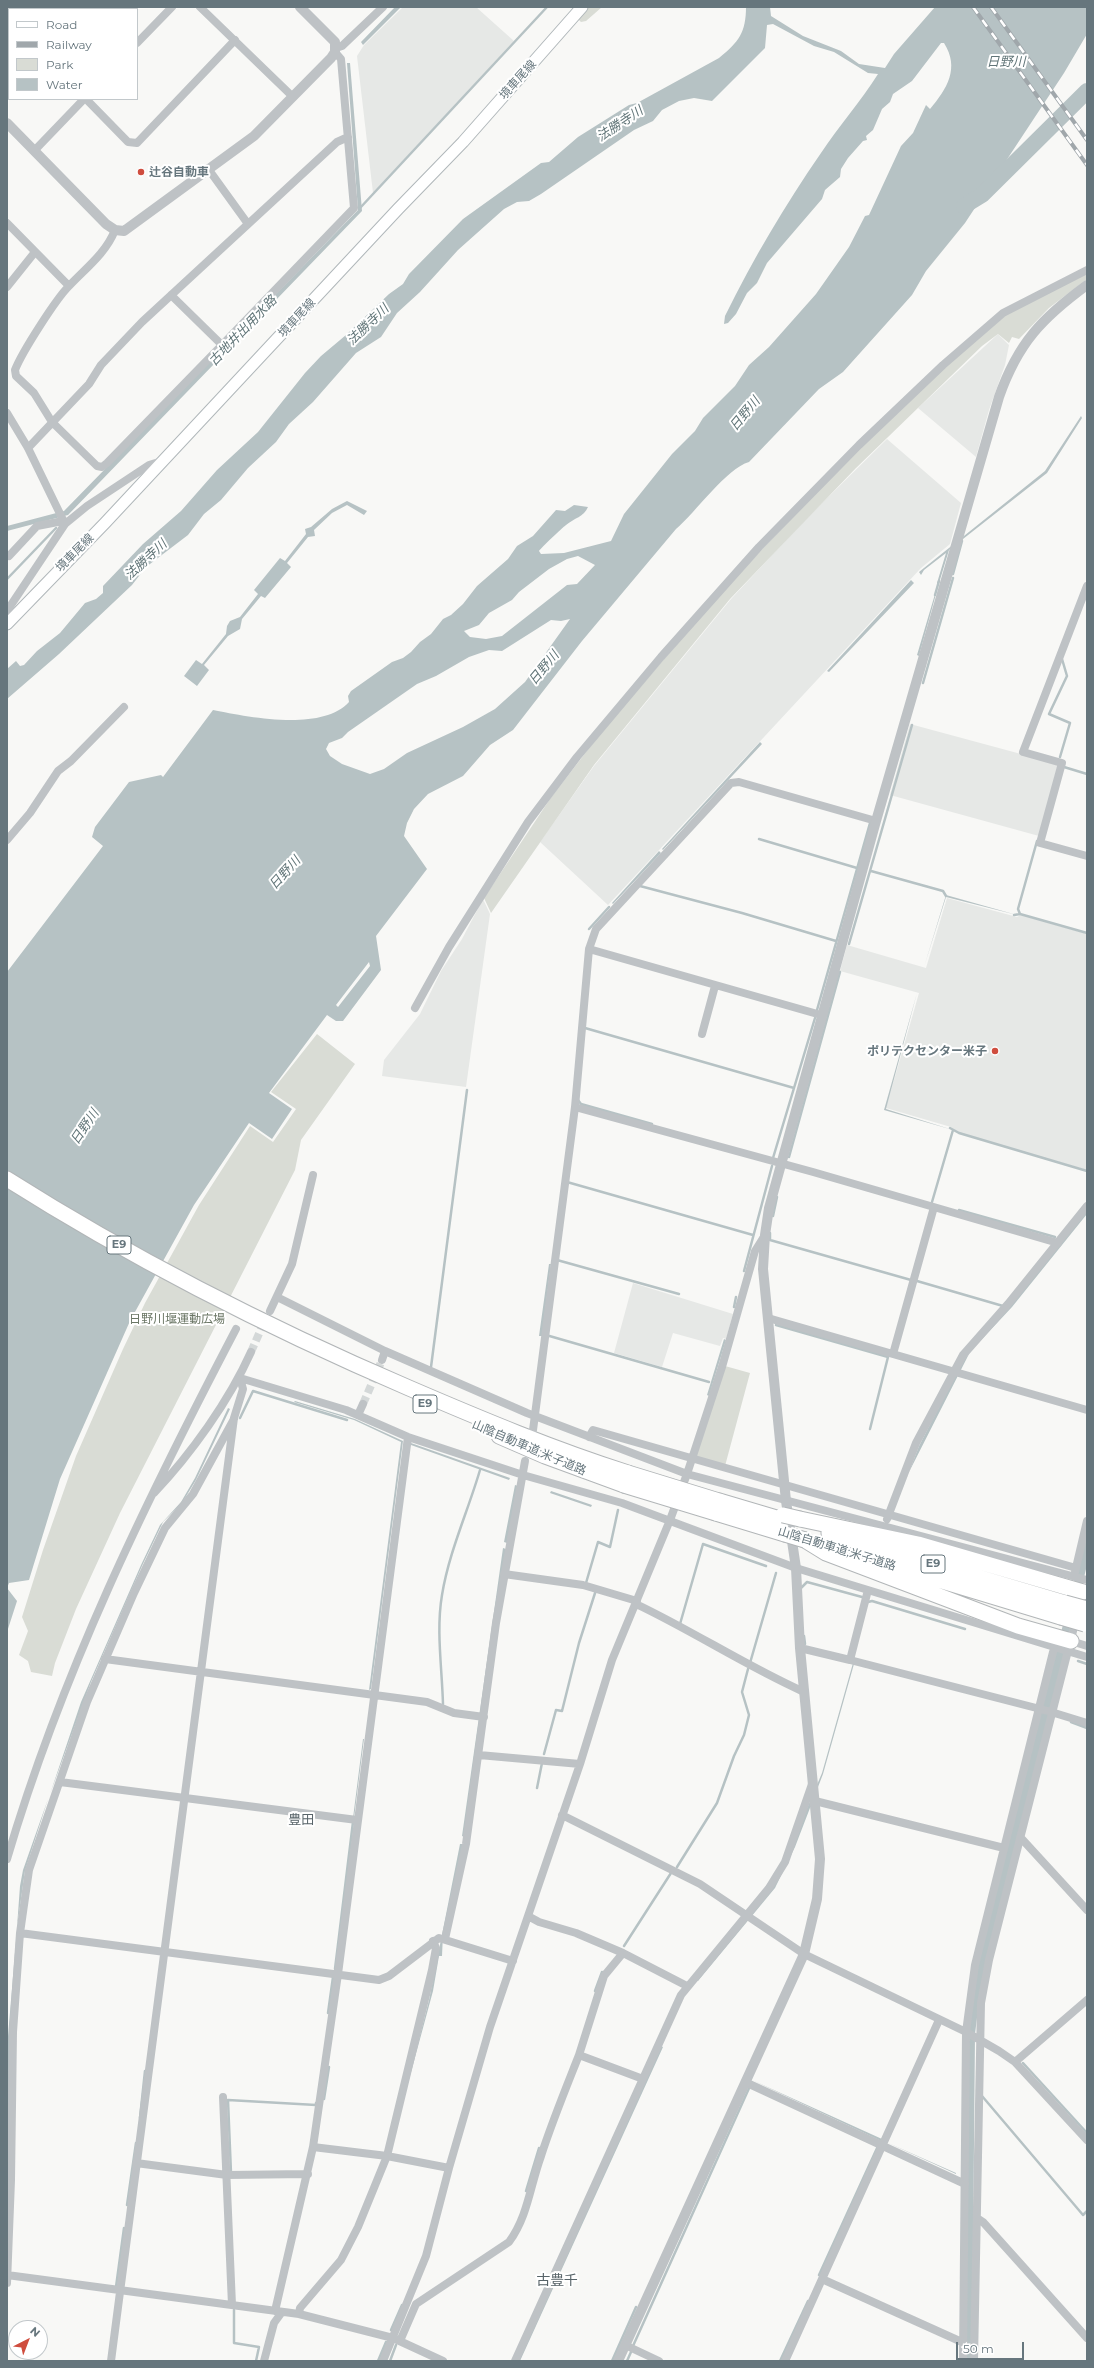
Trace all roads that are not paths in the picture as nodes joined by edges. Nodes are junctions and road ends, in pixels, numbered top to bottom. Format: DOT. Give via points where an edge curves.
graph roads {
  1 [pos="172,7"];
  2 [pos="200,7"];
  3 [pos="300,7"];
  4 [pos="383,7"];
  5 [pos="582,7"];
  6 [pos="235,40"];
  7 [pos="138,43"];
  8 [pos="336,50"];
  9 [pos="293,97"];
  10 [pos="84,100"];
  11 [pos="86,100"];
  12 [pos="7,123"];
  13 [pos="348,137"];
  14 [pos="34,151"];
  15 [pos="209,170"];
  16 [pos="7,223"];
  17 [pos="248,224"];
  18 [pos="115,230"];
  19 [pos="34,252"];
  20 [pos="1087,270"];
  21 [pos="1087,285"];
  22 [pos="69,286"];
  23 [pos="7,287"];
  24 [pos="171,295"];
  25 [pos="222,345"];
  26 [pos="7,413"];
  27 [pos="52,422"];
  28 [pos="28,448"];
  29 [pos="163,461"];
  30 [pos="63,521"];
  31 [pos="9,556"];
  32 [pos="1087,586"];
  33 [pos="1084,601"];
  34 [pos="7,611"];
  35 [pos="7,624"];
  36 [pos="124,707"];
  37 [pos="876,821"];
  38 [pos="7,840"];
  39 [pos="1087,856"];
  40 [pos="589,950"];
  41 [pos="715,986"];
  42 [pos="415,1008"];
  43 [pos="821,1015"];
  44 [pos="702,1034"];
  45 [pos="575,1107"];
  46 [pos="780,1164"];
  47 [pos="313,1175"];
  48 [pos="7,1179"];
  49 [pos="7,1185"];
  50 [pos="1087,1206"];
  51 [pos="934,1207"];
  52 [pos="764,1235"];
  53 [pos="1058,1243"];
  54 [pos="277,1297"];
  55 [pos="233,1311"];
  56 [pos="270,1311"];
  57 [pos="768,1318"];
  58 [pos="236,1329"];
  59 [pos="385,1351"];
  60 [pos="251,1352"];
  61 [pos="893,1354"];
  62 [pos="382,1360"];
  63 [pos="957,1372"];
  64 [pos="240,1378"];
  65 [pos="363,1404"];
  66 [pos="1087,1410"];
  67 [pos="358,1415"];
  68 [pos="531,1415"];
  69 [pos="234,1418"];
  70 [pos="533,1430"];
  71 [pos="408,1437"];
  72 [pos="589,1437"];
  73 [pos="692,1458"];
  74 [pos="525,1462"];
  75 [pos="687,1474"];
  76 [pos="523,1475"];
  77 [pos="149,1498"];
  78 [pos="785,1504"];
  79 [pos="718,1507"];
  80 [pos="887,1519"];
  81 [pos="670,1520"];
  82 [pos="801,1522"];
  83 [pos="1087,1523"];
  84 [pos="805,1540"];
  85 [pos="796,1568"];
  86 [pos="1076,1568"];
  87 [pos="504,1574"];
  88 [pos="1074,1577"];
  89 [pos="1085,1585"];
  90 [pos="868,1590"];
  91 [pos="636,1603"];
  92 [pos="1063,1610"];
  93 [pos="1086,1619"];
  94 [pos="1070,1646"];
  95 [pos="1087,1646"];
  96 [pos="800,1648"];
  97 [pos="1053,1649"];
  98 [pos="1087,1656"];
  99 [pos="105,1659"];
  100 [pos="850,1660"];
  101 [pos="201,1672"];
  102 [pos="804,1692"];
  103 [pos="374,1694"];
  104 [pos="1045,1710"];
  105 [pos="480,1716"];
  106 [pos="1087,1723"];
  107 [pos="479,1755"];
  108 [pos="580,1764"];
  109 [pos="60,1782"];
  110 [pos="814,1793"];
  111 [pos="185,1798"];
  112 [pos="562,1815"];
  113 [pos="357,1820"];
  114 [pos="1021,1838"];
  115 [pos="1004,1848"];
  116 [pos="7,1860"];
  117 [pos="1087,1910"];
  118 [pos="528,1916"];
  119 [pos="746,1916"];
  120 [pos="20,1933"];
  121 [pos="439,1940"];
  122 [pos="165,1952"];
  123 [pos="623,1953"];
  124 [pos="804,1954"];
  125 [pos="512,1961"];
  126 [pos="338,1974"];
  127 [pos="687,1986"];
  128 [pos="1087,2000"];
  129 [pos="939,2020"];
  130 [pos="967,2033"];
  131 [pos="977,2039"];
  132 [pos="579,2055"];
  133 [pos="1015,2062"];
  134 [pos="643,2079"];
  135 [pos="745,2082"];
  136 [pos="224,2097"];
  137 [pos="1087,2140"];
  138 [pos="882,2146"];
  139 [pos="313,2147"];
  140 [pos="387,2156"];
  141 [pos="136,2163"];
  142 [pos="449,2168"];
  143 [pos="308,2174"];
  144 [pos="227,2175"];
  145 [pos="965,2184"];
  146 [pos="977,2218"];
  147 [pos="7,2278"];
  148 [pos="822,2279"];
  149 [pos="120,2290"];
  150 [pos="232,2305"];
  151 [pos="279,2312"];
  152 [pos="299,2314"];
  153 [pos="1087,2338"];
  154 [pos="396,2339"];
  155 [pos="964,2343"];
  156 [pos="625,2345"];
  157 [pos="111,2361"];
  158 [pos="264,2361"];
  159 [pos="383,2361"];
  160 [pos="443,2361"];
  161 [pos="515,2361"];
  162 [pos="618,2361"];
  163 [pos="659,2361"];
  164 [pos="785,2361"];
  165 [pos="963,2361"];
  166 [pos="974,2361"];
  1 -- 7 [label="street"];
  2 -- 6 [label="street"];
  3 -- 8 [label="street" via="331,37"];
  4 -- 8 [label="street"];
  5 -- 29 [label="main road, 境車尾線" via="463,142"];
  6 -- 9 [label="street"];
  6 -- 11 [label="street" via="137,143 128,142"];
  8 -- 9 [label="street"];
  8 -- 13 [label="street" via="342,59"];
  9 -- 15 [label="street" via="254,136"];
  10 -- 14 [label="street"];
  12 -- 14 [label="street"];
  13 -- 17 [label="street" via="337,142"];
  13 -- 25 [label="street" via="354,208"];
  14 -- 18 [label="street"];
  15 -- 17 [label="street"];
  15 -- 18 [label="street" via="124,230"];
  16 -- 19 [label="street"];
  17 -- 24 [label="street"];
  18 -- 22 [label="street" via="110,243"];
  19 -- 22 [label="street"];
  19 -- 23 [label="street"];
  20 -- 42 [label="street" via="1002,313 870,434 758,548 577,757 533,816 470,913"];
  21 -- 37 [label="street" via="1048,316 1024,343 1013,361 999,397 957,538"];
  22 -- 27 [label="street" via="15,370 16,376 34,393"];
  24 -- 25 [label="street"];
  24 -- 27 [label="street" via="101,364 89,384"];
  25 -- 27 [label="street" via="104,466 94,464"];
  26 -- 28 [label="street"];
  27 -- 28 [label="street"];
  28 -- 30 [label="street"];
  29 -- 30 [label="street" via="149,465"];
  29 -- 35 [label="main road, 境車尾線"];
  30 -- 31 [label="street" via="37,526"];
  30 -- 34 [label="street"];
  32 -- 33 [label="street"];
  33 -- 39 [label="street" via="1023,752 1062,763 1040,843"];
  36 -- 38 [label="street" via="62,766 30,813"];
  37 -- 40 [label="street" via="739,782 731,783 596,929"];
  37 -- 43 [label="street"];
  40 -- 41 [label="street"];
  40 -- 45 [label="street"];
  41 -- 43 [label="street"];
  41 -- 44 [label="street"];
  43 -- 46 [label="street"];
  45 -- 46 [label="street"];
  45 -- 68 [label="street"];
  46 -- 51 [label="street"];
  46 -- 52 [label="street" via="768,1208"];
  47 -- 54 [label="street" via="292,1264"];
  48 -- 55 [label="highway, 山陰自動車道;米子道路 / E9"];
  49 -- 55 [label="highway, 山陰自動車道;米子道路 / E9" via="125,1255"];
  50 -- 53 [label="street"];
  51 -- 53 [label="street"];
  51 -- 61 [label="street"];
  52 -- 57 [label="street"];
  52 -- 73 [label="street" via="755,1251 722,1367"];
  53 -- 63 [label="street" via="1008,1304 969,1346"];
  54 -- 56 [label="street"];
  54 -- 59 [label="street"];
  55 -- 79 [label="highway, 山陰自動車道;米子道路 / E9, bridge" via="345,1368 545,1456"];
  57 -- 61 [label="street"];
  57 -- 78 [label="street"];
  58 -- 77 [label="street"];
  59 -- 62 [label="street"];
  59 -- 68 [label="street"];
  60 -- 64 [label="street"];
  61 -- 63 [label="street"];
  63 -- 66 [label="street"];
  63 -- 80 [label="street" via="916,1442"];
  64 -- 67 [label="street"];
  64 -- 69 [label="street" via="243,1389"];
  64 -- 77 [label="street" via="197,1440"];
  65 -- 67 [label="street"];
  67 -- 71 [label="street"];
  68 -- 70 [label="street"];
  68 -- 72 [label="street"];
  69 -- 99 [label="street" via="193,1494 164,1530"];
  69 -- 101 [label="street"];
  71 -- 76 [label="street"];
  71 -- 103 [label="street"];
  72 -- 73 [label="street" via="593,1430"];
  72 -- 75 [label="street"];
  73 -- 75 [label="street"];
  73 -- 78 [label="street"];
  74 -- 76 [label="street"];
  75 -- 78 [label="street"];
  75 -- 81 [label="street"];
  76 -- 81 [label="street" via="622,1503"];
  76 -- 87 [label="street"];
  77 -- 116 [label="street" via="59,1704"];
  78 -- 79 [label="highway, 山陰自動車道;米子道路 / E9"];
  78 -- 79 [label="highway, 山陰自動車道;米子道路 / E9"];
  78 -- 80 [label="street"];
  78 -- 80 [label="street"];
  78 -- 82 [label="highway, 山陰自動車道;米子道路 / E9"];
  78 -- 84 [label="highway, 山陰自動車道;米子道路 / E9, bridge"];
  78 -- 85 [label="street"];
  80 -- 86 [label="street"];
  80 -- 88 [label="street"];
  81 -- 85 [label="street"];
  81 -- 91 [label="street"];
  82 -- 89 [label="highway" via="918,1544"];
  82 -- 92 [label="highway, 山陰自動車道;米子道路 / E9"];
  83 -- 86 [label="street"];
  84 -- 92 [label="highway, 山陰自動車道;米子道路 / E9"];
  84 -- 94 [label="highway" via="826,1553"];
  85 -- 90 [label="street"];
  85 -- 96 [label="street"];
  86 -- 88 [label="street"];
  87 -- 91 [label="street" via="583,1585"];
  87 -- 105 [label="street"];
  88 -- 89 [label="street"];
  89 -- 94 [label="street"];
  90 -- 97 [label="street"];
  90 -- 100 [label="street"];
  91 -- 102 [label="street" via="744,1663"];
  91 -- 108 [label="street" via="612,1660"];
  92 -- 93 [label="highway, 山陰自動車道;米子道路 / E9, bridge"];
  94 -- 95 [label="street"];
  94 -- 97 [label="street"];
  94 -- 98 [label="street"];
  94 -- 104 [label="street"];
  96 -- 100 [label="street"];
  96 -- 102 [label="street"];
  97 -- 104 [label="street"];
  99 -- 101 [label="street"];
  99 -- 109 [label="street"];
  100 -- 104 [label="street"];
  101 -- 103 [label="street"];
  101 -- 111 [label="street"];
  102 -- 110 [label="street"];
  103 -- 105 [label="street" via="427,1702 454,1713"];
  103 -- 113 [label="street"];
  104 -- 106 [label="street"];
  104 -- 114 [label="street"];
  104 -- 115 [label="street"];
  105 -- 107 [label="street"];
  107 -- 108 [label="street"];
  107 -- 121 [label="street" via="466,1844"];
  108 -- 112 [label="street"];
  109 -- 111 [label="street"];
  109 -- 120 [label="street" via="29,1870"];
  110 -- 115 [label="street"];
  110 -- 119 [label="street" via="785,1862 769,1888"];
  110 -- 124 [label="street" via="820,1877"];
  111 -- 113 [label="street"];
  111 -- 122 [label="street"];
  112 -- 118 [label="street"];
  112 -- 119 [label="street" via="700,1884"];
  113 -- 126 [label="street"];
  114 -- 117 [label="street"];
  114 -- 131 [label="street" via="987,1968"];
  115 -- 130 [label="street" via="975,1965"];
  118 -- 123 [label="street"];
  118 -- 125 [label="street"];
  119 -- 124 [label="street"];
  119 -- 127 [label="street"];
  120 -- 122 [label="street"];
  120 -- 147 [label="street" via="13,2032"];
  121 -- 125 [label="street"];
  121 -- 126 [label="street" via="382,1980"];
  121 -- 140 [label="street"];
  122 -- 126 [label="street"];
  122 -- 141 [label="street"];
  123 -- 127 [label="street"];
  123 -- 132 [label="street" via="604,1976"];
  124 -- 129 [label="street"];
  124 -- 135 [label="street"];
  125 -- 142 [label="street"];
  126 -- 139 [label="street"];
  127 -- 134 [label="street"];
  128 -- 133 [label="street"];
  129 -- 130 [label="street"];
  129 -- 138 [label="street"];
  130 -- 131 [label="street"];
  130 -- 145 [label="street"];
  131 -- 133 [label="street"];
  131 -- 146 [label="street"];
  132 -- 134 [label="street"];
  132 -- 154 [label="street" via="541,2155 519,2229 509,2242 416,2304"];
  133 -- 137 [label="street"];
  134 -- 161 [label="street"];
  135 -- 138 [label="street"];
  135 -- 156 [label="street"];
  136 -- 144 [label="street"];
  138 -- 145 [label="street"];
  138 -- 148 [label="street"];
  139 -- 140 [label="street"];
  139 -- 143 [label="street"];
  140 -- 142 [label="street"];
  140 -- 152 [label="street" via="358,2228 341,2260 300,2308"];
  141 -- 144 [label="street"];
  141 -- 149 [label="street"];
  142 -- 154 [label="street" via="426,2256"];
  143 -- 144 [label="street"];
  143 -- 151 [label="street"];
  144 -- 150 [label="street"];
  145 -- 155 [label="street"];
  146 -- 153 [label="street"];
  146 -- 166 [label="street"];
  147 -- 149 [label="street"];
  148 -- 155 [label="street"];
  148 -- 164 [label="street"];
  149 -- 150 [label="street"];
  149 -- 157 [label="street"];
  150 -- 151 [label="street"];
  151 -- 152 [label="street"];
  151 -- 158 [label="street"];
  152 -- 154 [label="street"];
  154 -- 159 [label="street"];
  154 -- 160 [label="street"];
  155 -- 165 [label="street"];
  156 -- 162 [label="street"];
  156 -- 163 [label="street"];
}
